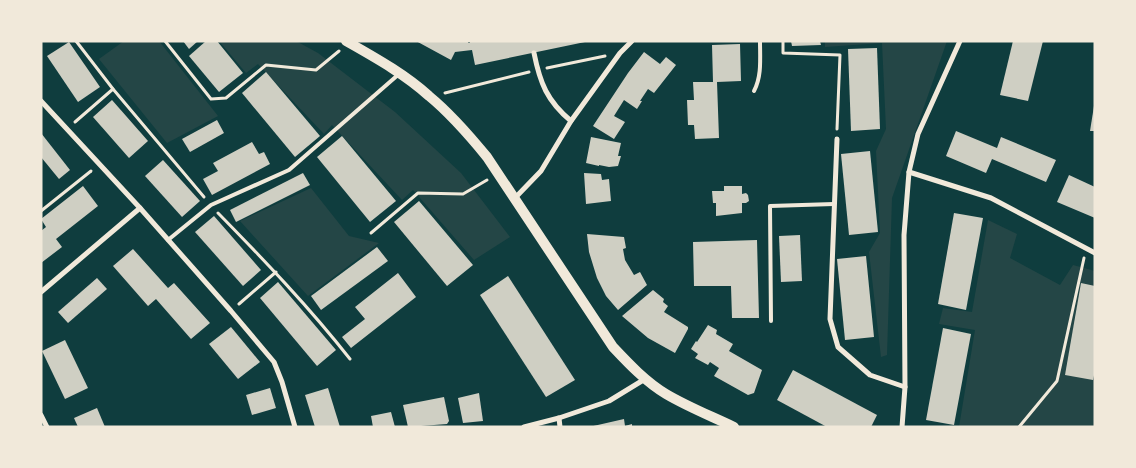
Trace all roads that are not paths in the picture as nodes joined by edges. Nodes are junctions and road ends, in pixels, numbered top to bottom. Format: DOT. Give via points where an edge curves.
graph roads {
  1 [pos="632,41"];
  2 [pos="760,41"];
  3 [pos="960,41"];
  4 [pos="348,42"];
  5 [pos="534,53"];
  6 [pos="399,74"];
  7 [pos="754,91"];
  8 [pos="41,101"];
  9 [pos="571,121"];
  10 [pos="837,140"];
  11 [pos="909,172"];
  12 [pos="514,200"];
  13 [pos="834,204"];
  14 [pos="140,208"];
  15 [pos="168,240"];
  16 [pos="1095,253"];
  17 [pos="41,292"];
  18 [pos="771,321"];
  19 [pos="645,379"];
  20 [pos="905,387"];
  21 [pos="41,415"];
  22 [pos="559,418"];
  23 [pos="47,427"];
  24 [pos="295,427"];
  25 [pos="524,427"];
  26 [pos="560,427"];
  27 [pos="734,427"];
  28 [pos="902,427"];
  1 -- 9 [label="street"];
  2 -- 7 [label="lane" via="760,74"];
  3 -- 11 [label="street" via="918,134"];
  4 -- 6 [label="main road"];
  5 -- 9 [label="street" via="544,90 557,110"];
  6 -- 12 [label="main road" via="430,97 465,130 487,157"];
  6 -- 15 [label="lane" via="289,170 211,205"];
  8 -- 14 [label="street"];
  9 -- 12 [label="street" via="541,172"];
  10 -- 13 [label="street"];
  11 -- 16 [label="street" via="991,198"];
  11 -- 20 [label="street" via="904,235"];
  12 -- 19 [label="main road" via="613,348"];
  13 -- 18 [label="lane" via="770,206"];
  13 -- 20 [label="street" via="830,319 838,346 870,375"];
  14 -- 15 [label="street"];
  14 -- 17 [label="street"];
  15 -- 24 [label="street" via="274,362"];
  19 -- 22 [label="street" via="609,401"];
  19 -- 27 [label="main road" via="666,394"];
  20 -- 28 [label="street"];
  21 -- 23 [label="street"];
  22 -- 25 [label="street"];
  22 -- 26 [label="street"];
}
